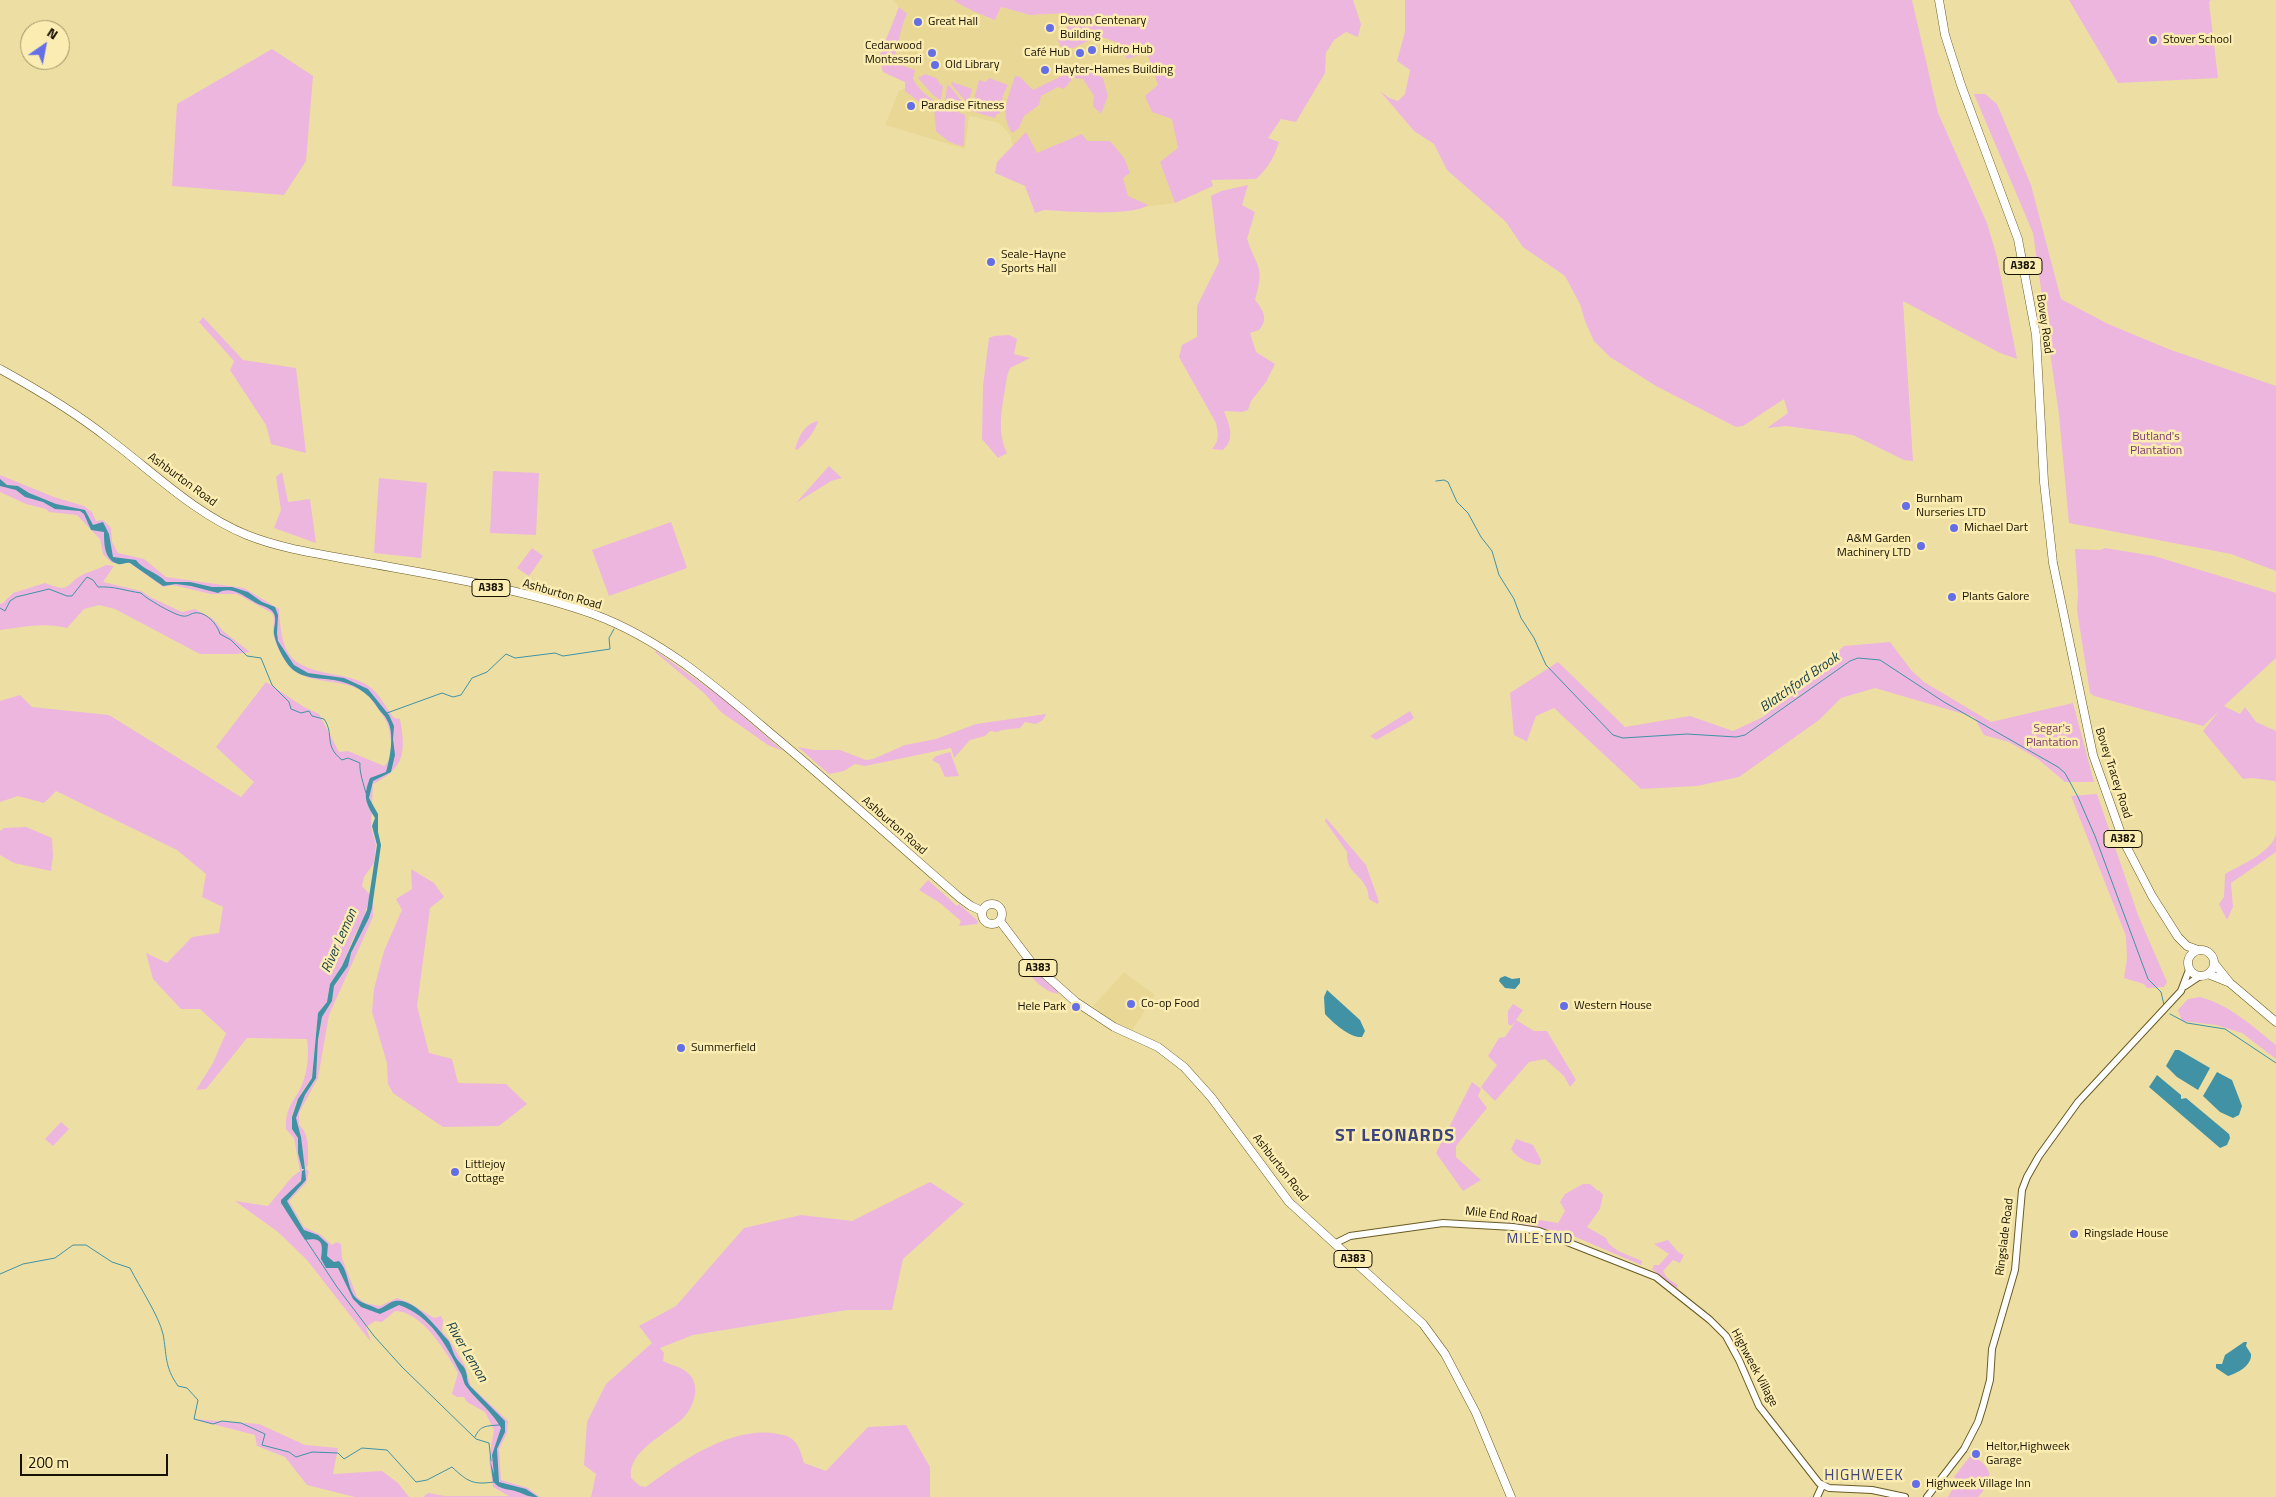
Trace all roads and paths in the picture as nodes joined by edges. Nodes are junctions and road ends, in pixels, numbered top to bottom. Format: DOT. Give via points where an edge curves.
graph roads {
  1 [pos="1939,0"];
  2 [pos="0,369"];
  3 [pos="2050,544"];
  4 [pos="982,911"];
  5 [pos="1000,920"];
  6 [pos="2178,937"];
  7 [pos="2198,950"];
  8 [pos="2188,960"];
  9 [pos="2214,963"];
  10 [pos="2190,970"];
  11 [pos="2204,975"];
  12 [pos="2230,983"];
  13 [pos="2184,987"];
  14 [pos="2276,1022"];
  15 [pos="1336,1243"];
  16 [pos="1681,1296"];
  17 [pos="1822,1486"];
  18 [pos="1511,1497"];
  19 [pos="1817,1497"];
  20 [pos="1904,1497"];
  21 [pos="1927,1497"];
  1 -- 3 [label="main road, Bovey Road / A382" via="1948,44 2002,192 2022,258 2036,335"];
  2 -- 4 [label="main road, Ashburton Road / A383" via="69,410 171,489 246,535 280,546 549,600 594,614 640,634 730,698 960,898"];
  3 -- 6 [label="main road, Bovey Tracey Road / A382" via="2088,734 2103,784 2124,842"];
  4 -- 5 [label="main road, Ashburton Road / A383" via="986,923"];
  4 -- 5 [label="main road, Ashburton Road / A383" via="986,905 996,904 1002,912"];
  5 -- 15 [label="main road, Ashburton Road / A383" via="1031,962 1076,1002 1114,1028 1158,1047 1184,1067 1211,1097 1289,1202"];
  6 -- 7 [label="main road, Bovey Tracey Road / A382" via="2187,946"];
  6 -- 8 [label="main road, Bovey Tracey Road / A382"];
  7 -- 8 [label="main road"];
  7 -- 9 [label="main road" via="2209,953"];
  8 -- 10 [label="main road"];
  9 -- 11 [label="main road" via="2212,970"];
  9 -- 12 [label="main road"];
  10 -- 11 [label="main road" via="2196,975"];
  10 -- 13 [label="street, Ringslade Road"];
  11 -- 12 [label="main road"];
  11 -- 13 [label="street, Ringslade Road"];
  12 -- 14 [label="main road"];
  13 -- 21 [label="street, Ringslade Road" via="2078,1102 2039,1156 2022,1190 2015,1270 1992,1349 1990,1380 1978,1422 1957,1458"];
  15 -- 16 [label="street, Mile End Road" via="1350,1236 1443,1223 1531,1229 1656,1277"];
  15 -- 18 [label="main road, Ashburton Road / A383" via="1435,1338 1479,1419"];
  16 -- 17 [label="street, Highweek Village" via="1726,1336 1759,1406"];
  17 -- 19 [label="street"];
  17 -- 20 [label="street" via="1879,1491"];
}
